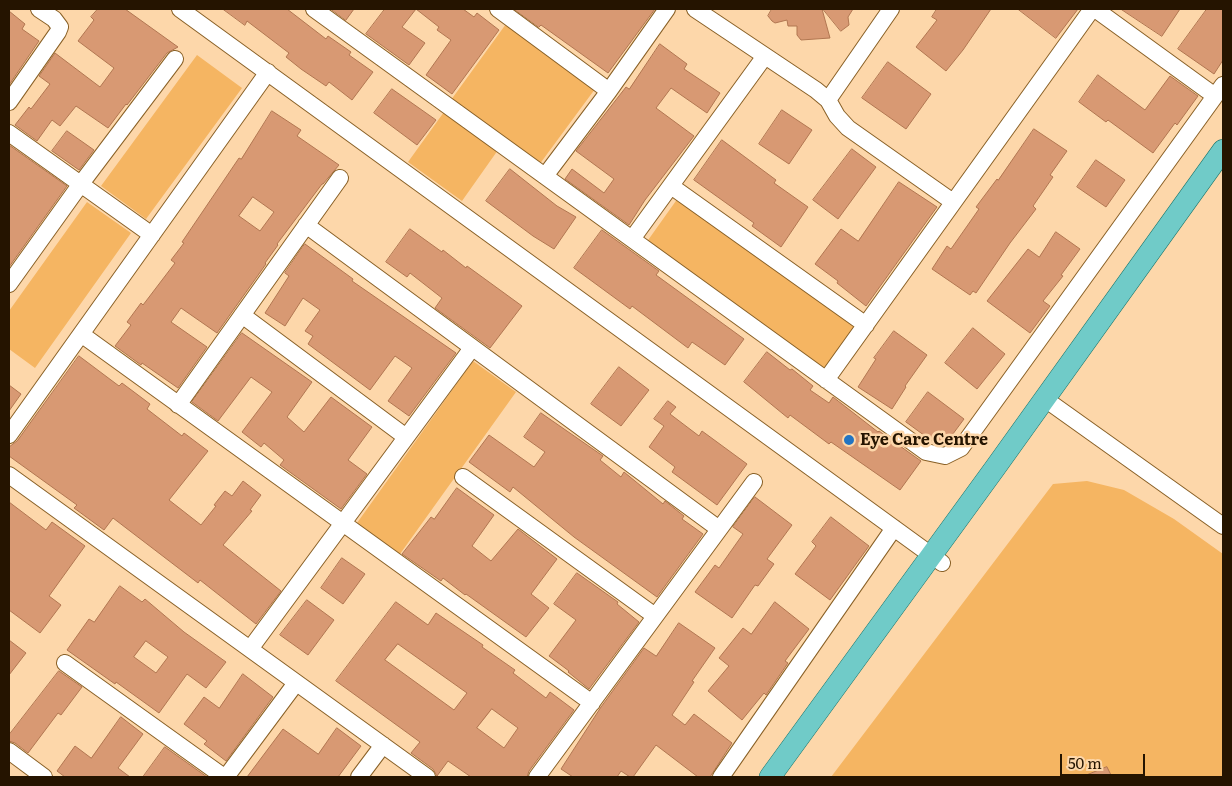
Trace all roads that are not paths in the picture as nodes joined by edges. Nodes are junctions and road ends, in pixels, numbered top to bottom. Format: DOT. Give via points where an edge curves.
graph roads {
  1 [pos="40,9"];
  2 [pos="180,9"];
  3 [pos="314,9"];
  4 [pos="498,9"];
  5 [pos="667,9"];
  6 [pos="695,9"];
  7 [pos="891,9"];
  8 [pos="1094,9"];
  9 [pos="765,56"];
  10 [pos="175,59"];
  11 [pos="268,72"];
  12 [pos="609,91"];
  13 [pos="1219,91"];
  14 [pos="828,100"];
  15 [pos="9,102"];
  16 [pos="9,133"];
  17 [pos="1223,150"];
  18 [pos="1223,173"];
  19 [pos="545,176"];
  20 [pos="340,178"];
  21 [pos="80,185"];
  22 [pos="671,186"];
  23 [pos="953,202"];
  24 [pos="306,226"];
  25 [pos="152,235"];
  26 [pos="632,239"];
  27 [pos="9,284"];
  28 [pos="242,315"];
  29 [pos="866,325"];
  30 [pos="81,334"];
  31 [pos="472,348"];
  32 [pos="826,380"];
  33 [pos="1050,402"];
  34 [pos="178,405"];
  35 [pos="9,435"];
  36 [pos="406,437"];
  37 [pos="9,474"];
  38 [pos="463,477"];
  39 [pos="754,482"];
  40 [pos="343,524"];
  41 [pos="1223,526"];
  42 [pos="894,528"];
  43 [pos="719,529"];
  44 [pos="937,559"];
  45 [pos="655,616"];
  46 [pos="250,649"];
  47 [pos="65,663"];
  48 [pos="296,683"];
  49 [pos="592,703"];
  50 [pos="383,745"];
  51 [pos="9,751"];
  52 [pos="44,777"];
  53 [pos="225,777"];
  54 [pos="359,777"];
  55 [pos="427,777"];
  56 [pos="537,777"];
  57 [pos="721,777"];
  58 [pos="770,777"];
  59 [pos="788,777"];
  1 -- 15 [label="street" via="60,27"];
  2 -- 11 [label="street"];
  3 -- 19 [label="street"];
  4 -- 12 [label="street"];
  5 -- 12 [label="street"];
  6 -- 9 [label="street"];
  7 -- 14 [label="street"];
  8 -- 13 [label="street"];
  8 -- 23 [label="street"];
  9 -- 14 [label="street"];
  9 -- 22 [label="street"];
  10 -- 21 [label="street"];
  11 -- 25 [label="street"];
  11 -- 42 [label="street"];
  12 -- 19 [label="street"];
  13 -- 32 [label="street" via="961,448 945,456 926,452"];
  14 -- 23 [label="street" via="836,116 848,128"];
  16 -- 21 [label="street"];
  17 -- 33 [label="main road"];
  18 -- 33 [label="main road"];
  19 -- 26 [label="street"];
  20 -- 24 [label="street"];
  21 -- 25 [label="street"];
  21 -- 27 [label="street"];
  22 -- 26 [label="street"];
  22 -- 29 [label="street"];
  23 -- 29 [label="street"];
  24 -- 28 [label="street"];
  24 -- 31 [label="street"];
  25 -- 30 [label="street"];
  26 -- 32 [label="street"];
  28 -- 34 [label="street"];
  28 -- 36 [label="street"];
  29 -- 32 [label="street"];
  30 -- 34 [label="street"];
  30 -- 35 [label="street"];
  31 -- 36 [label="street"];
  31 -- 43 [label="street"];
  33 -- 41 [label="street"];
  33 -- 44 [label="main road"];
  34 -- 40 [label="street"];
  36 -- 40 [label="street"];
  37 -- 46 [label="street"];
  38 -- 45 [label="street"];
  39 -- 43 [label="street"];
  40 -- 46 [label="street"];
  40 -- 49 [label="street"];
  42 -- 44 [label="street"];
  42 -- 57 [label="street"];
  43 -- 45 [label="street"];
  44 -- 58 [label="main road"];
  44 -- 59 [label="main road"];
  45 -- 49 [label="street"];
  46 -- 48 [label="street"];
  47 -- 53 [label="street"];
  48 -- 50 [label="street"];
  48 -- 53 [label="street"];
  49 -- 56 [label="street"];
  50 -- 54 [label="street"];
  50 -- 55 [label="street"];
  51 -- 52 [label="street"];
}
